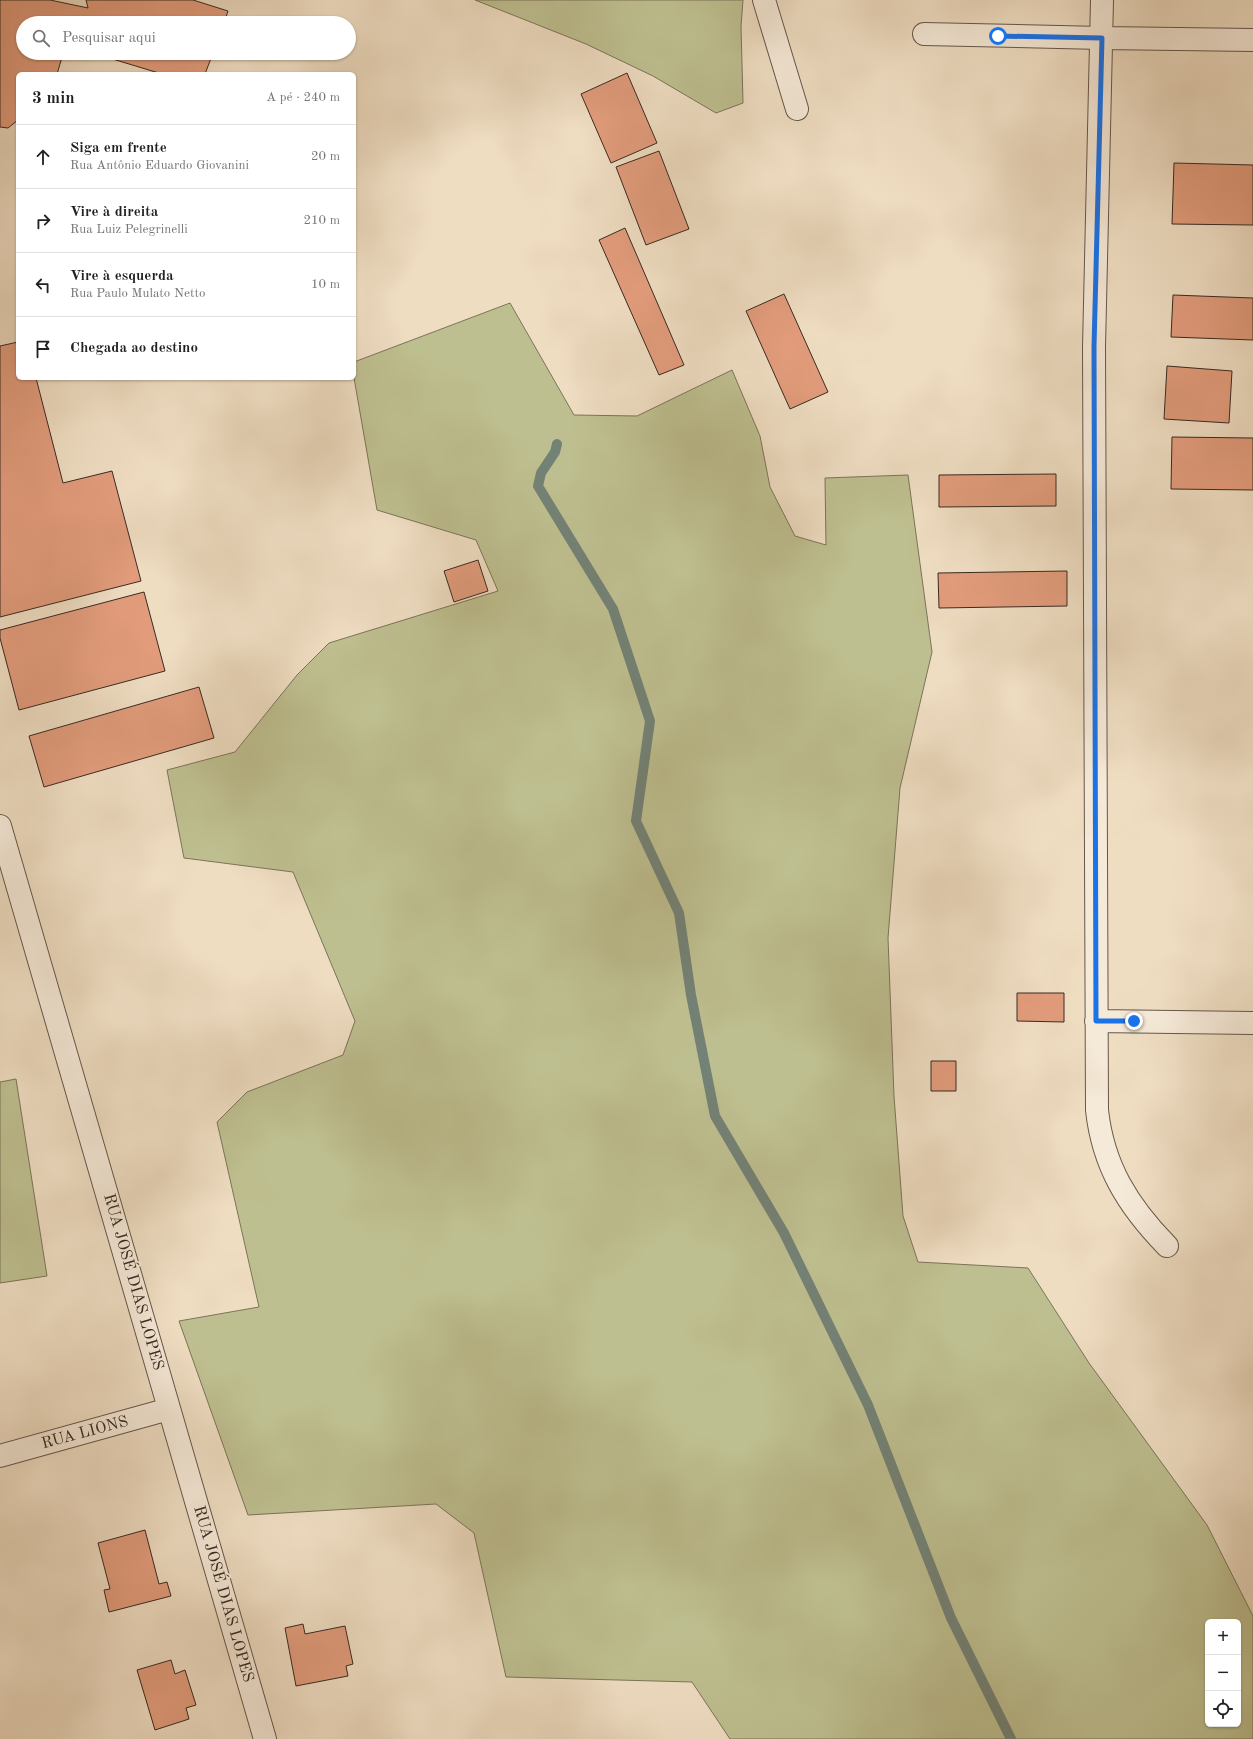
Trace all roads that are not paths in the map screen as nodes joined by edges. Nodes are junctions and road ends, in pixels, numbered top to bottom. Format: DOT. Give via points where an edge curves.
graph roads {
  1 [pos="764,0"];
  2 [pos="1102,0"];
  3 [pos="924,34"];
  4 [pos="1102,38"];
  5 [pos="1253,40"];
  6 [pos="797,110"];
  7 [pos="0,826"];
  8 [pos="1096,1021"];
  9 [pos="1253,1023"];
  10 [pos="1167,1246"];
  11 [pos="169,1409"];
  12 [pos="0,1456"];
  13 [pos="265,1739"];
  1 -- 6 [label="street"];
  2 -- 4 [label="street"];
  3 -- 4 [label="street"];
  4 -- 5 [label="street"];
  4 -- 8 [label="street" via="1094,347"];
  7 -- 11 [label="street, RUA JOSÉ DIAS LOPES"];
  8 -- 9 [label="street"];
  8 -- 10 [label="street" via="1097,1110 1100,1136 1107,1160 1124,1192"];
  11 -- 12 [label="street, RUA LIONS"];
  11 -- 13 [label="street, RUA JOSÉ DIAS LOPES"];
}
